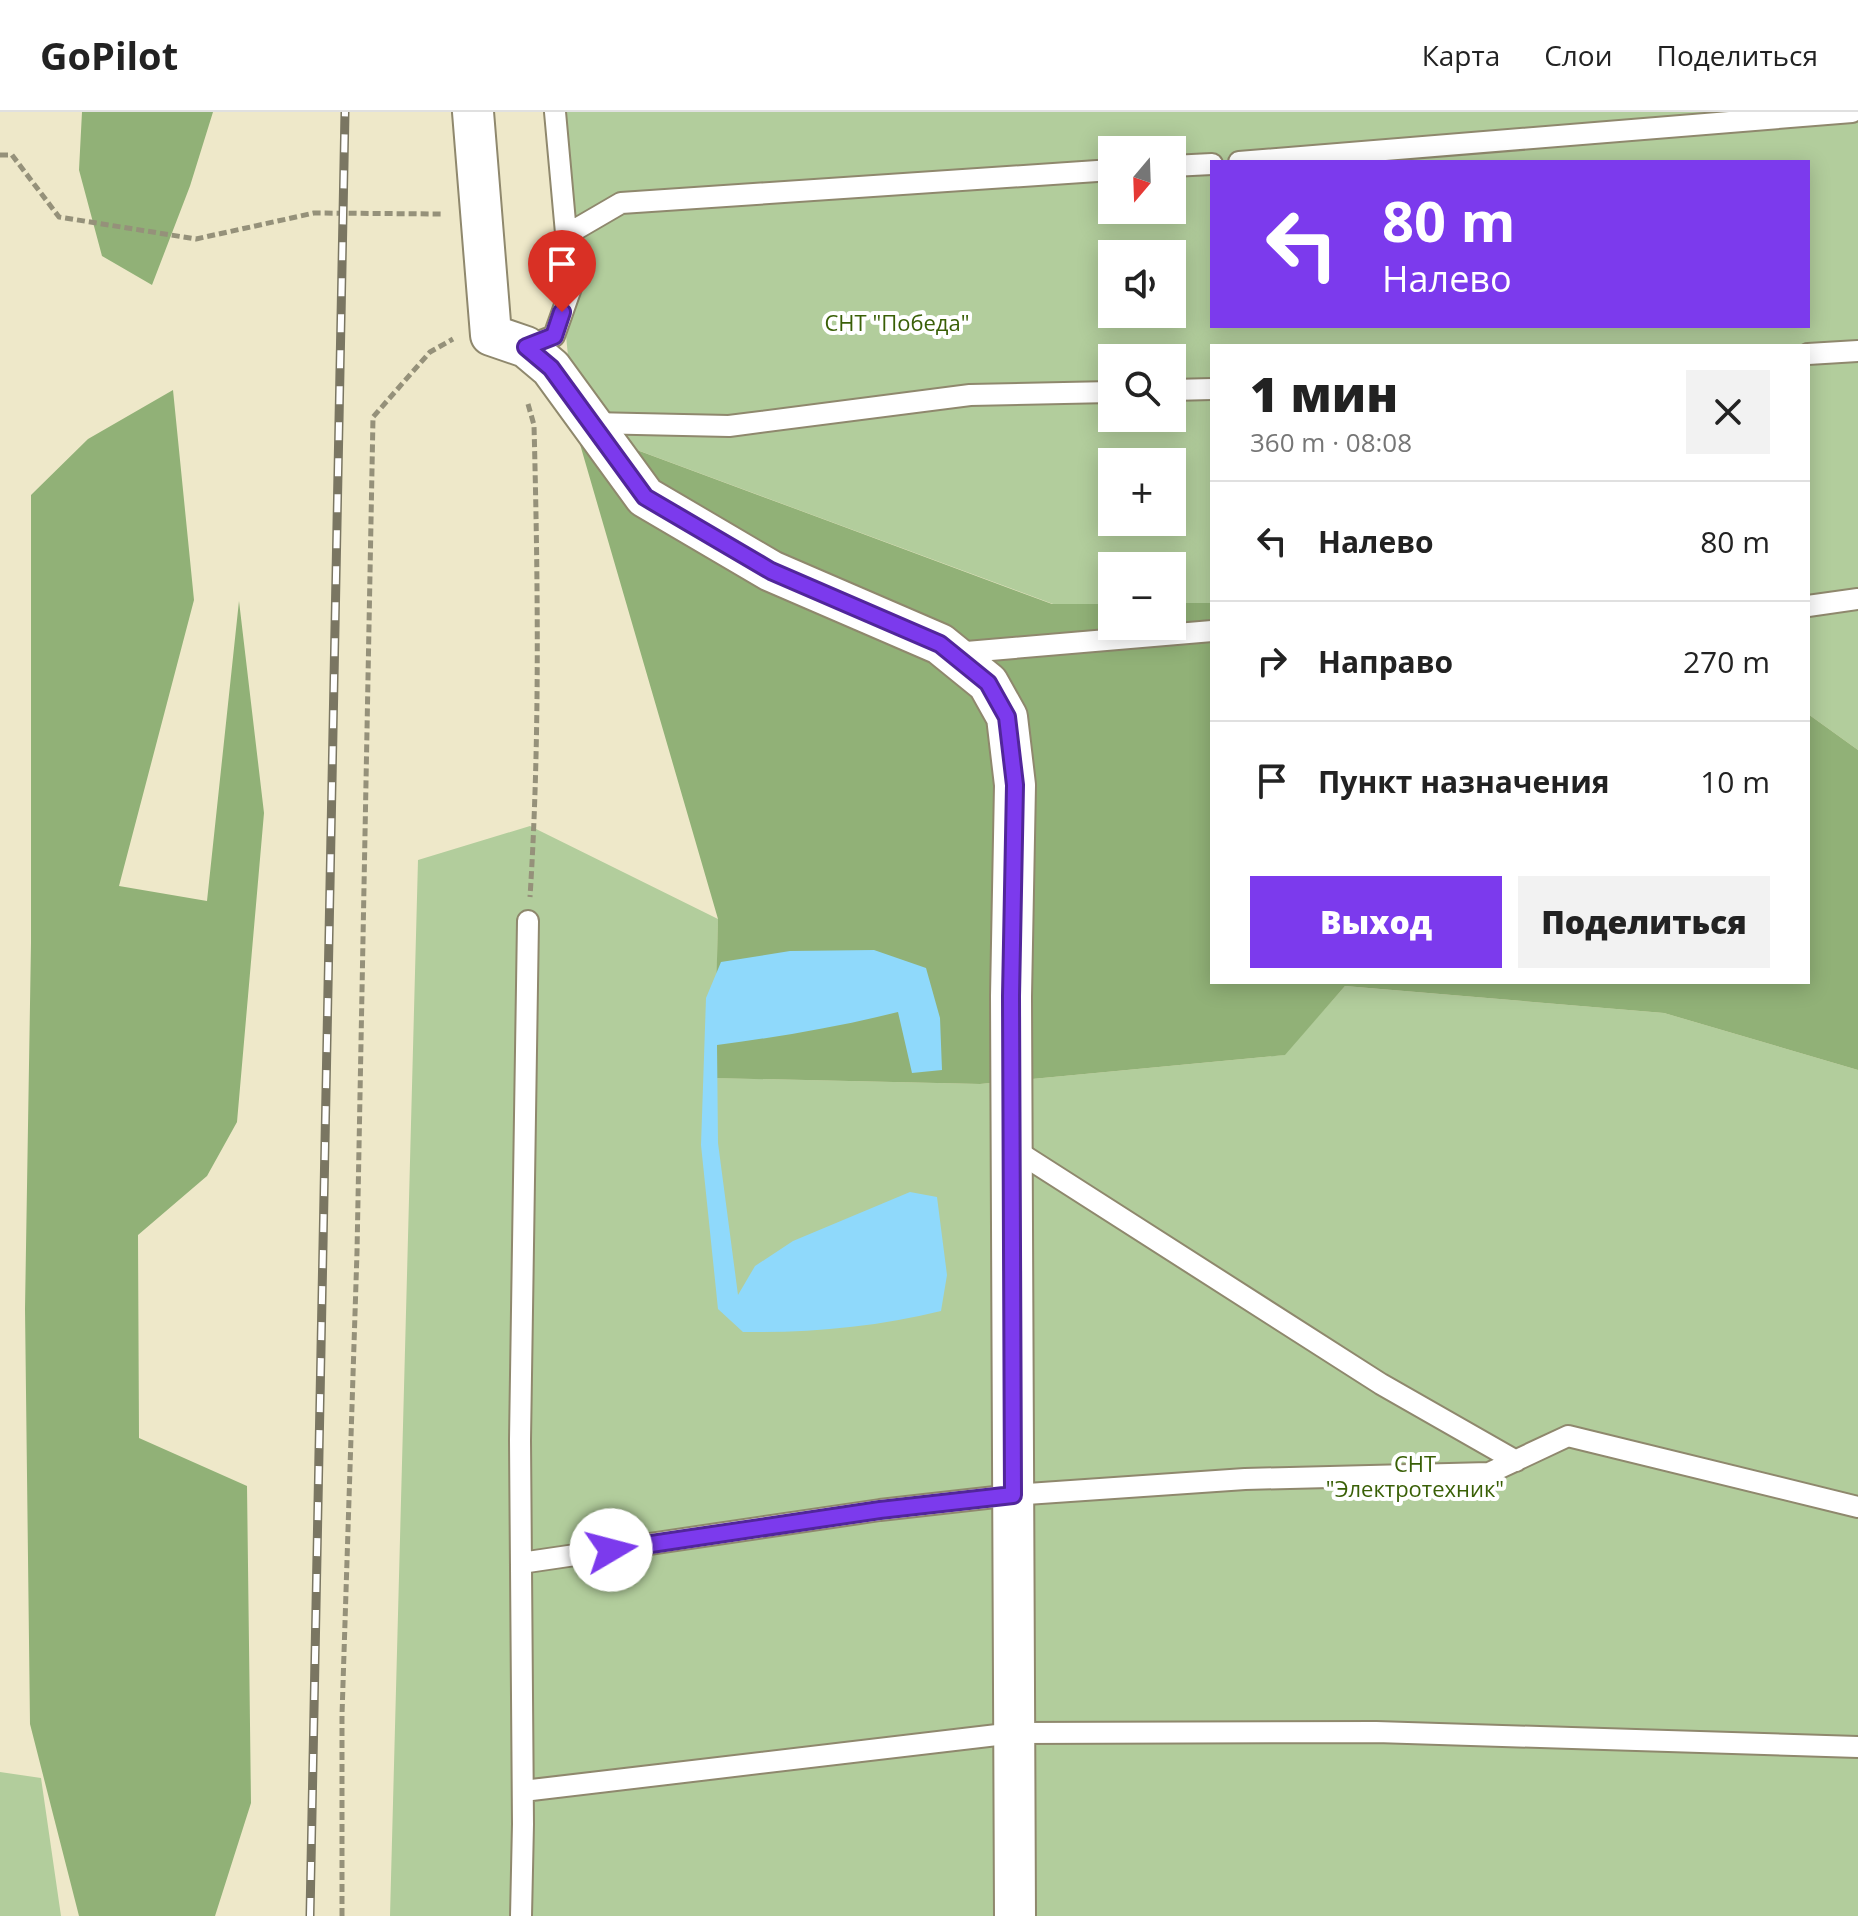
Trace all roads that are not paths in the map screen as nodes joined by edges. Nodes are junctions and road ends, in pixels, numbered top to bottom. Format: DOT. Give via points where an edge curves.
graph roads {
  1 [pos="473,112"];
  2 [pos="555,112"];
  3 [pos="1852,112"];
  4 [pos="1264,160"];
  5 [pos="1210,164"];
  6 [pos="1186,165"];
  7 [pos="1098,171"];
  8 [pos="566,235"];
  9 [pos="526,347"];
  10 [pos="1858,351"];
  11 [pos="1810,354"];
  12 [pos="1210,389"];
  13 [pos="1186,390"];
  14 [pos="1098,392"];
  15 [pos="591,423"];
  16 [pos="1858,599"];
  17 [pos="1810,606"];
  18 [pos="1210,631"];
  19 [pos="951,654"];
  20 [pos="528,921"];
  21 [pos="1012,1148"];
  22 [pos="1516,1461"];
  23 [pos="1013,1495"];
  24 [pos="1858,1507"];
  25 [pos="521,1563"];
  26 [pos="1014,1733"];
  27 [pos="1858,1747"];
  28 [pos="523,1791"];
  29 [pos="521,1916"];
  30 [pos="1015,1916"];
  1 -- 9 [label="street" via="491,335"];
  2 -- 8 [label="lane"];
  3 -- 4 [label="lane"];
  5 -- 6 [label="lane"];
  7 -- 8 [label="lane" via="621,203"];
  8 -- 9 [label="lane" via="571,288 554,336"];
  9 -- 15 [label="street" via="551,368"];
  10 -- 11 [label="lane"];
  12 -- 13 [label="lane"];
  14 -- 15 [label="lane" via="970,395 729,426"];
  15 -- 19 [label="street" via="645,497 771,571 940,644"];
  16 -- 17 [label="lane"];
  18 -- 19 [label="lane"];
  19 -- 21 [label="street" via="988,683 1007,717 1015,785"];
  20 -- 25 [label="lane"];
  21 -- 22 [label="lane" via="1381,1384"];
  21 -- 23 [label="street"];
  22 -- 23 [label="lane" via="1489,1473 1245,1479"];
  22 -- 24 [label="lane" via="1568,1436"];
  23 -- 25 [label="lane"];
  23 -- 26 [label="street"];
  25 -- 28 [label="lane"];
  26 -- 27 [label="lane" via="1376,1732"];
  26 -- 28 [label="lane"];
  26 -- 30 [label="street"];
  28 -- 29 [label="lane"];
}
